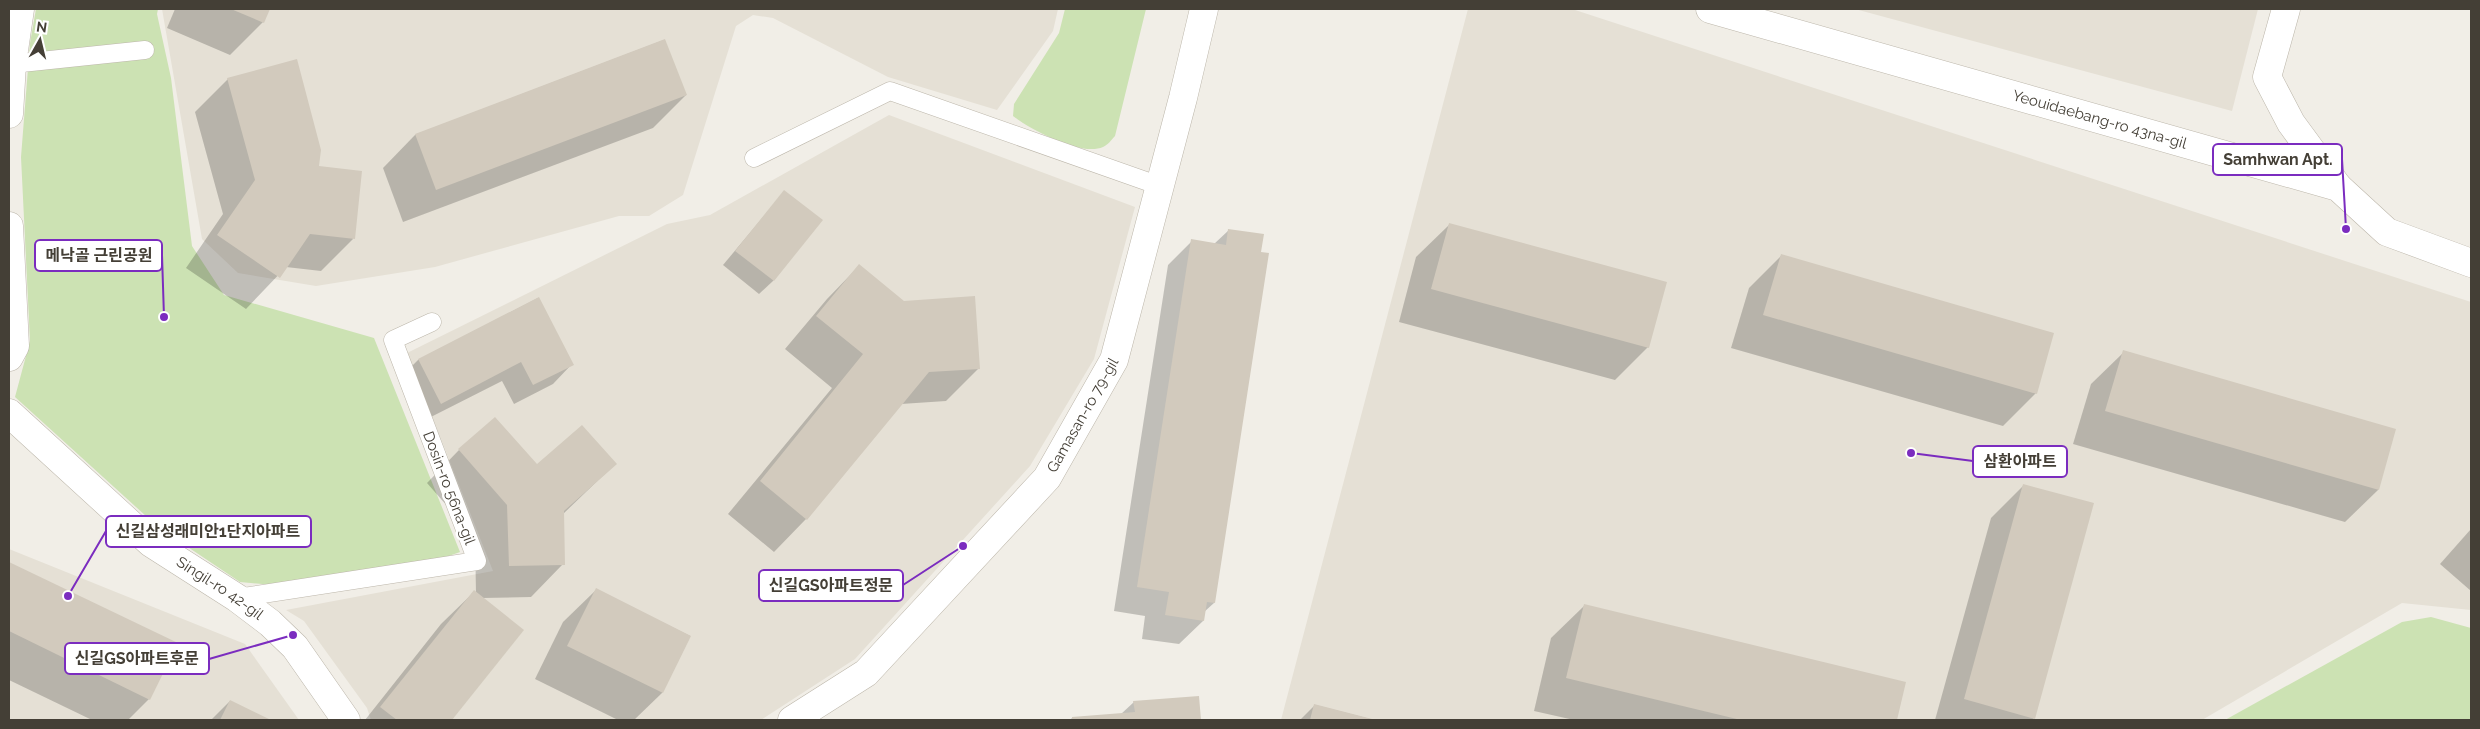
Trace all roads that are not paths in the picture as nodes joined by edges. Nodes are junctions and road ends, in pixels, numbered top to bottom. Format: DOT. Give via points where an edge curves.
graph roads {
  1 [pos="20,9"];
  2 [pos="1204,9"];
  3 [pos="1710,9"];
  4 [pos="2286,9"];
  5 [pos="146,50"];
  6 [pos="12,64"];
  7 [pos="9,114"];
  8 [pos="754,158"];
  9 [pos="1160,186"];
  10 [pos="2338,187"];
  11 [pos="9,226"];
  12 [pos="2471,263"];
  13 [pos="432,322"];
  14 [pos="9,357"];
  15 [pos="9,413"];
  16 [pos="237,598"];
  17 [pos="346,720"];
  18 [pos="792,720"];
  1 -- 6 [label="street"];
  2 -- 9 [label="street, Gamasan-ro 79-gil"];
  3 -- 10 [label="street, Yeouidaebang-ro 43na-gil"];
  4 -- 10 [label="street" via="2267,77 2291,123"];
  5 -- 6 [label="lane"];
  6 -- 7 [label="street"];
  8 -- 9 [label="lane" via="890,91"];
  9 -- 18 [label="street, Gamasan-ro 79-gil" via="1114,360 1048,478 866,673"];
  10 -- 12 [label="street, Yeouidaebang-ro 43na-gil" via="2386,232"];
  11 -- 14 [label="street" via="15,346"];
  13 -- 16 [label="lane, Dosin-ro 56na-gil" via="393,340 477,561"];
  15 -- 16 [label="street, Singil-ro 42-gil" via="150,544"];
  16 -- 17 [label="street, Singil-ro 42-gil" via="294,646"];
}
